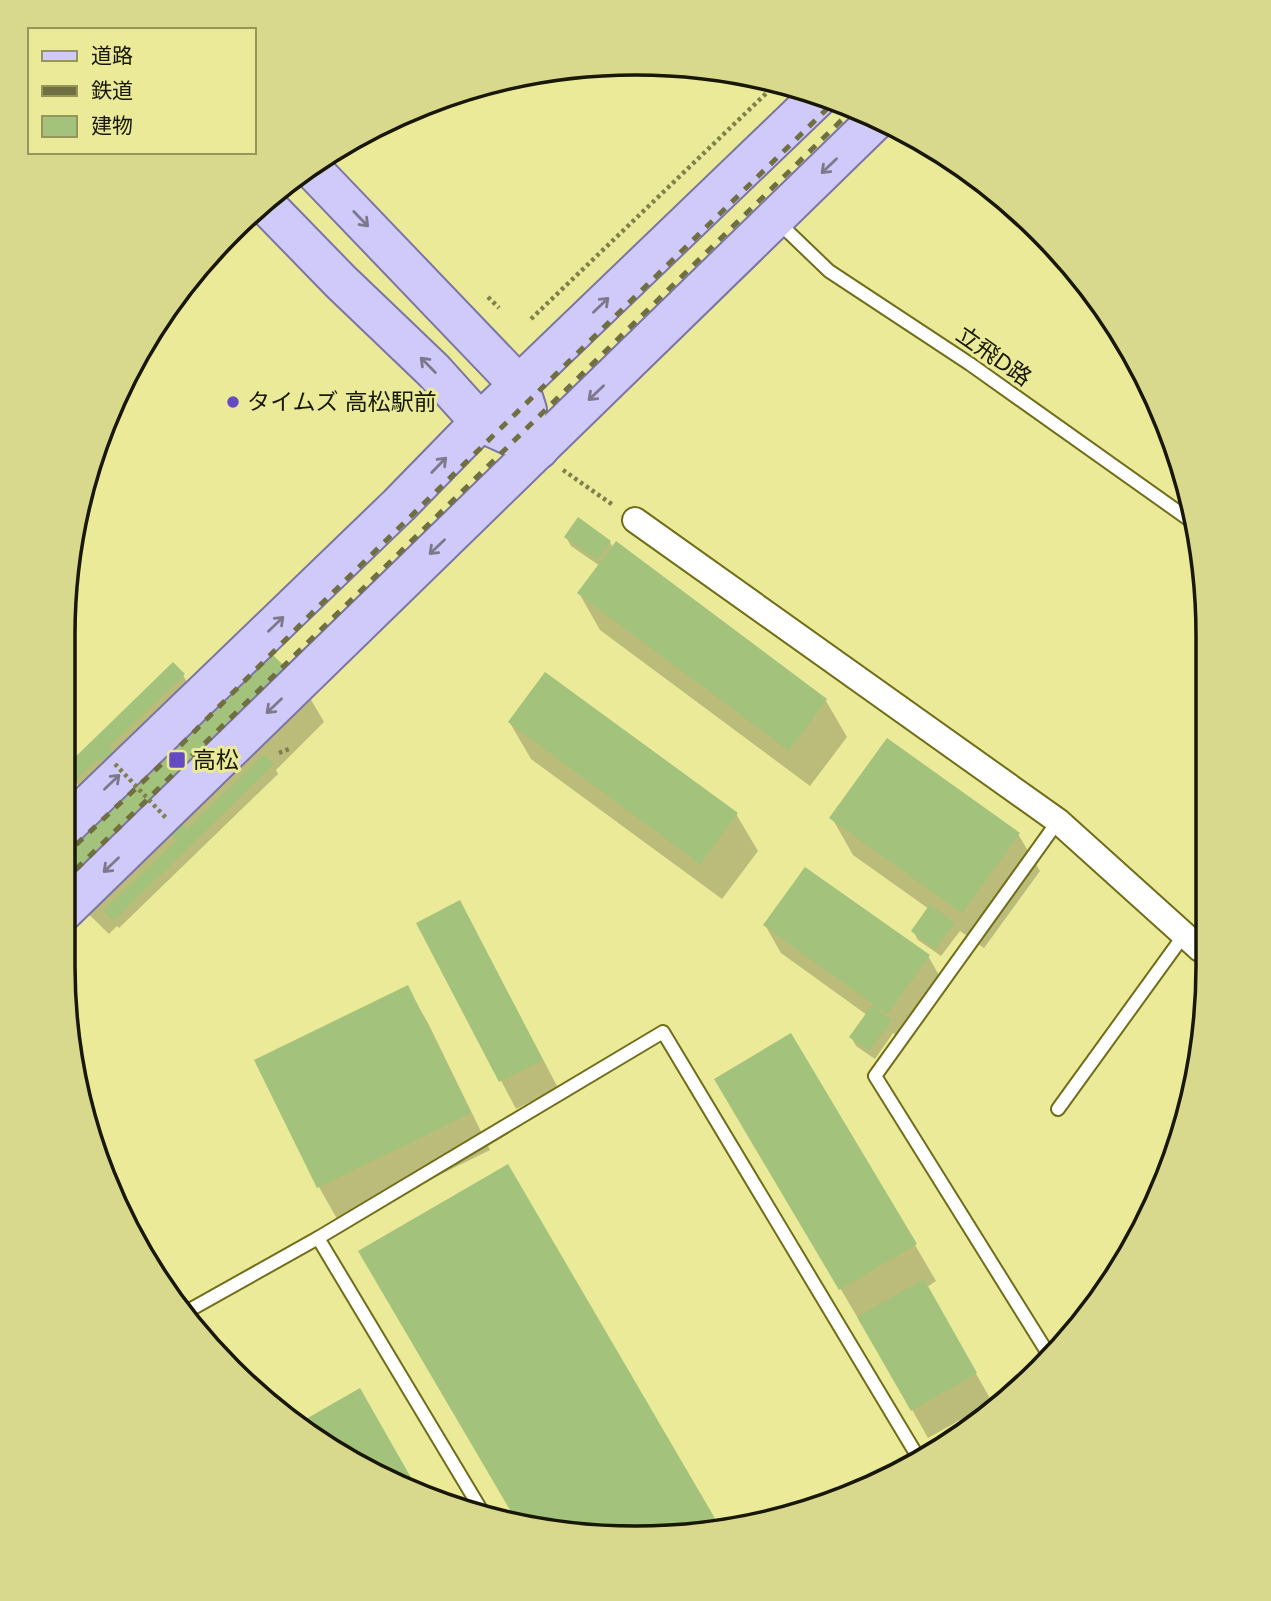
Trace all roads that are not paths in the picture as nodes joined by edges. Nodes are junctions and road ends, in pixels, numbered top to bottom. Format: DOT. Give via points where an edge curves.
graph roads {
  1 [pos="811,103"];
  2 [pos="869,127"];
  3 [pos="317,175"];
  4 [pos="272,209"];
  5 [pos="775,219"];
  6 [pos="519,385"];
  7 [pos="480,422"];
  8 [pos="551,459"];
  9 [pos="1183,515"];
  10 [pos="635,520"];
  11 [pos="75,818"];
  12 [pos="1058,821"];
  13 [pos="75,901"];
  14 [pos="1192,942"];
  15 [pos="1058,1109"];
  16 [pos="318,1238"];
  17 [pos="192,1309"];
  18 [pos="1045,1348"];
  19 [pos="915,1452"];
  20 [pos="477,1503"];
  6 -- 1 [label="main road, one-way"];
  2 -- 5 [label="main road, one-way"];
  3 -- 6 [label="main road, one-way"];
  7 -- 4 [label="main road, one-way"];
  5 -- 8 [label="main road, one-way"];
  5 -- 9 [label="lane, 立飛D路" via="829,271 970,364"];
  6 -- 7 [label="main road"];
  6 -- 8 [label="main road"];
  7 -- 8 [label="main road"];
  11 -- 7 [label="main road, one-way"];
  8 -- 13 [label="main road, one-way"];
  10 -- 12 [label="street"];
  12 -- 14 [label="street"];
  12 -- 18 [label="lane" via="875,1076"];
  14 -- 15 [label="lane"];
  16 -- 17 [label="lane"];
  16 -- 19 [label="lane" via="663,1032"];
  16 -- 20 [label="lane"];
}
